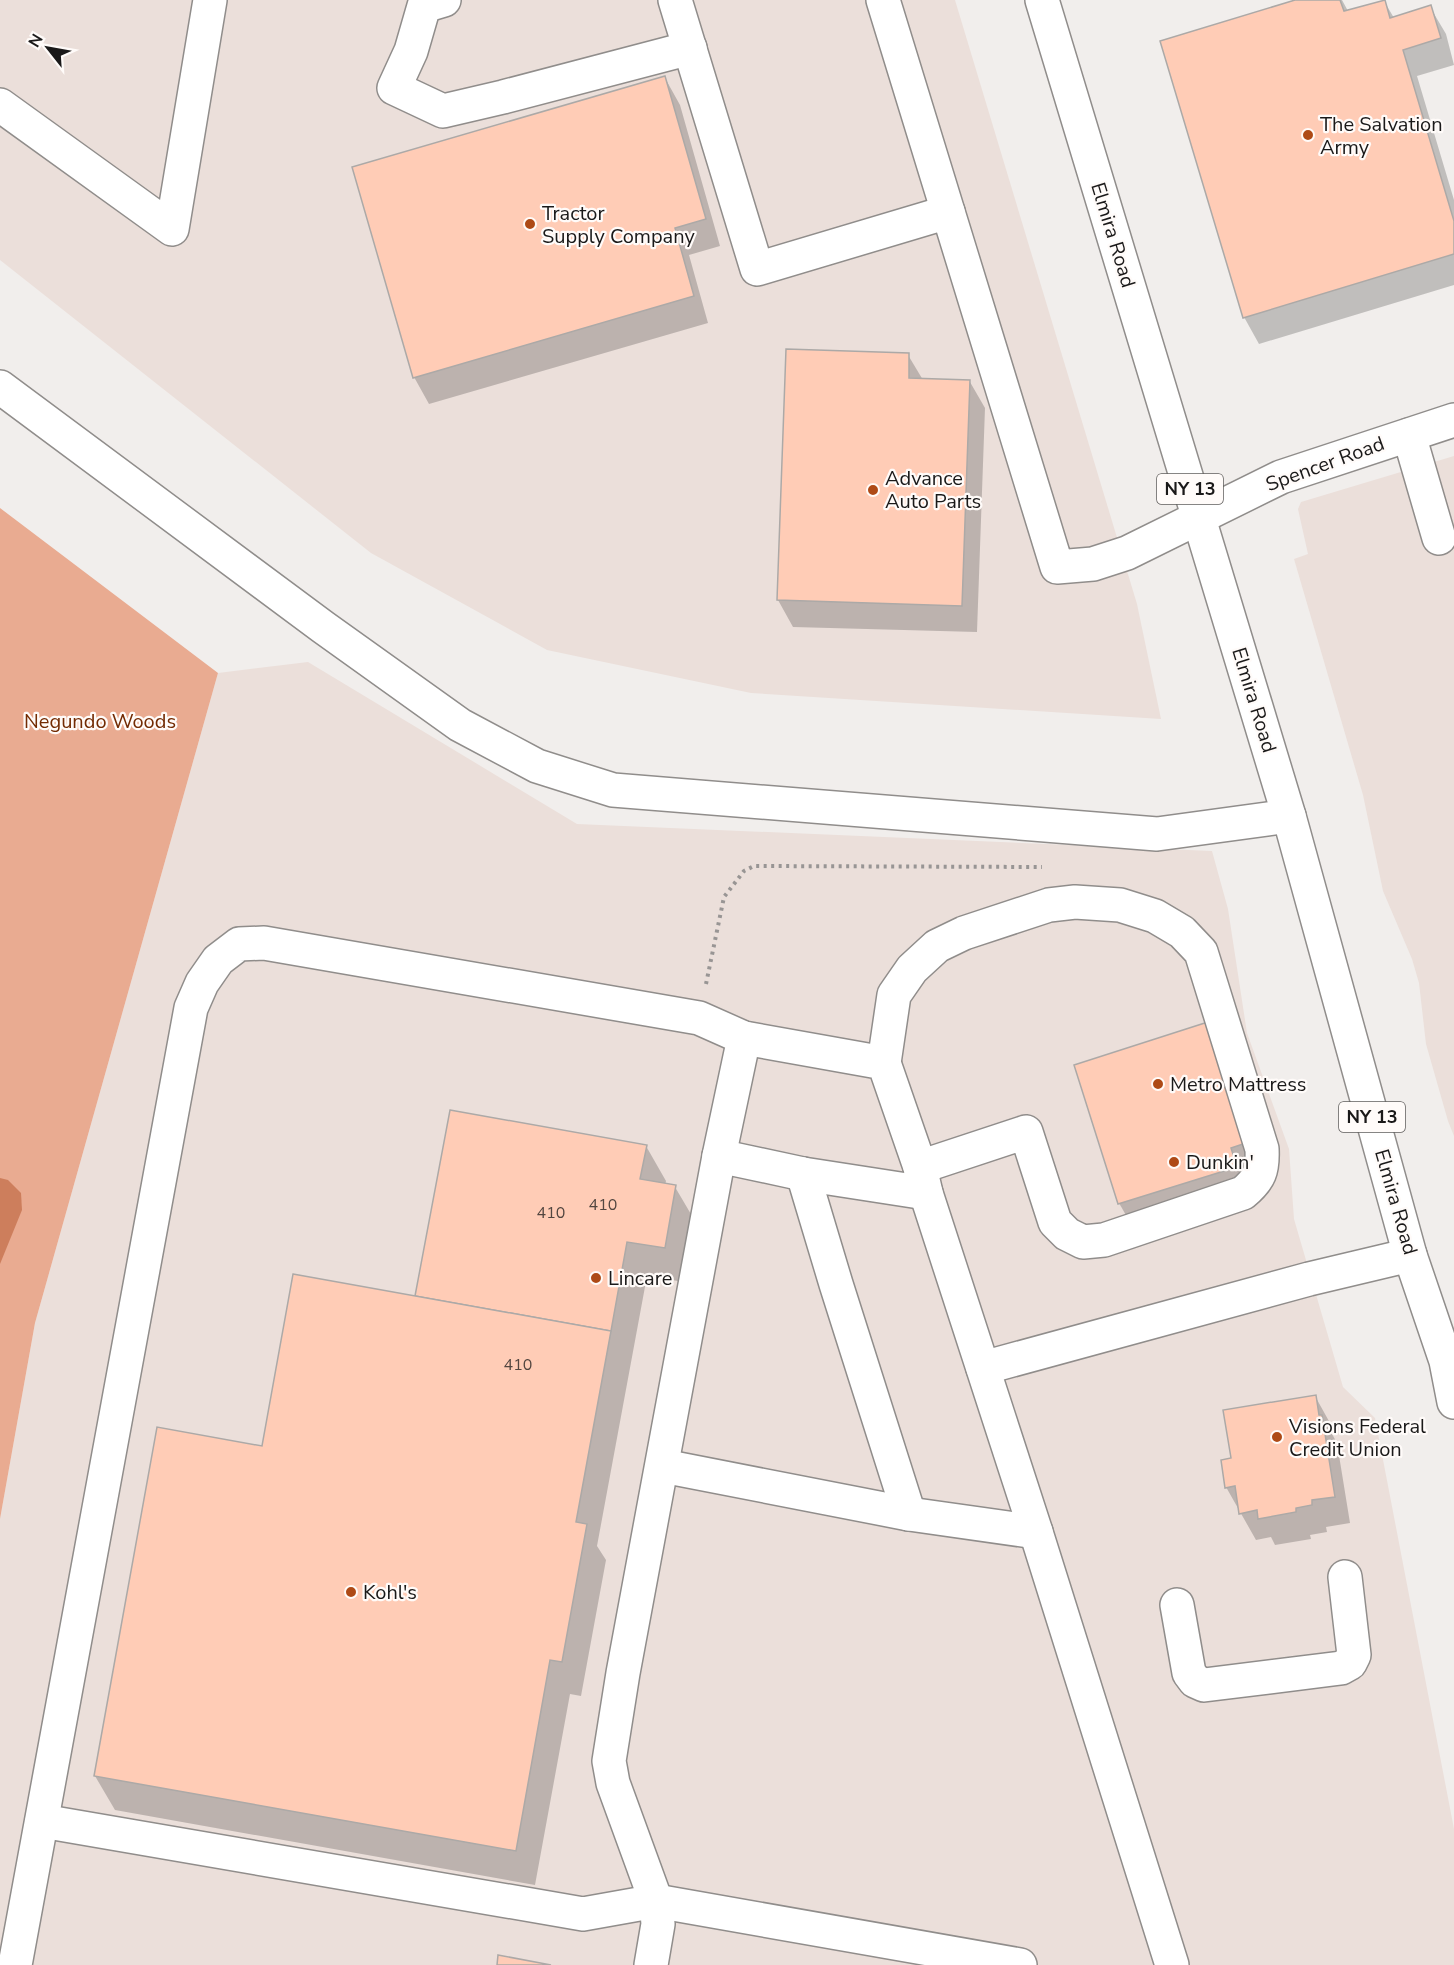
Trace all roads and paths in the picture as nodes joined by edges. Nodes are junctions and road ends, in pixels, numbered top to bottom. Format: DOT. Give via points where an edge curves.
graph roads {
  1 [pos="210,0"];
  2 [pos="444,0"];
  3 [pos="675,0"];
  4 [pos="884,0"];
  5 [pos="1042,0"];
  6 [pos="690,48"];
  7 [pos="0,105"];
  8 [pos="948,212"];
  9 [pos="0,387"];
  10 [pos="1454,420"];
  11 [pos="1409,435"];
  12 [pos="1199,517"];
  13 [pos="1439,538"];
  14 [pos="1289,816"];
  15 [pos="1052,867"];
  16 [pos="699,1018"];
  17 [pos="744,1038"];
  18 [pos="884,1064"];
  19 [pos="719,1156"];
  20 [pos="803,1174"];
  21 [pos="923,1180"];
  22 [pos="1410,1255"];
  23 [pos="983,1368"];
  24 [pos="1454,1402"];
  25 [pos="663,1466"];
  26 [pos="909,1514"];
  27 [pos="1036,1532"];
  28 [pos="1345,1577"];
  29 [pos="1177,1605"];
  30 [pos="42,1821"];
  31 [pos="656,1901"];
  32 [pos="15,1965"];
  33 [pos="651,1965"];
  34 [pos="1020,1965"];
  35 [pos="1172,1965"];
  1 -- 7 [label="main road" via="172,230"];
  2 -- 6 [label="main road" via="424,6 411,51 394,88 443,111"];
  3 -- 6 [label="main road"];
  4 -- 8 [label="main road"];
  5 -- 12 [label="main road, Elmira Road / NY 13"];
  6 -- 8 [label="main road" via="757,269"];
  8 -- 12 [label="main road, Spencer Road" via="1057,567 1093,564 1127,553"];
  9 -- 14 [label="main road" via="460,725 537,766 613,790 1157,834"];
  10 -- 11 [label="main road, Spencer Road"];
  11 -- 12 [label="main road, Spencer Road" via="1281,477"];
  11 -- 13 [label="main road"];
  12 -- 14 [label="main road, Elmira Road / NY 13"];
  14 -- 22 [label="main road, Elmira Road / NY 13"];
  15 -- 16 [label="path" via="754,866 744,871 724,897"];
  16 -- 17 [label="main road"];
  16 -- 30 [label="main road" via="264,944 239,944 218,960 202,982 191,1008"];
  17 -- 18 [label="main road"];
  17 -- 19 [label="main road"];
  18 -- 21 [label="main road"];
  18 -- 21 [label="main road" via="894,995 912,969 937,946 1049,905 1120,905 1155,916 1182,932 1201,952 1262,1149 1263,1166 1254,1184 1243,1193 1104,1240 1083,1242 1055,1222 1026,1132"];
  19 -- 20 [label="main road"];
  19 -- 25 [label="main road"];
  20 -- 21 [label="main road"];
  20 -- 26 [label="main road"];
  21 -- 23 [label="main road"];
  22 -- 23 [label="main road"];
  22 -- 24 [label="main road, Elmira Road / NY 13" via="1446,1361"];
  23 -- 27 [label="main road"];
  25 -- 26 [label="main road"];
  25 -- 31 [label="main road" via="609,1761 613,1783"];
  26 -- 27 [label="main road"];
  27 -- 35 [label="main road"];
  28 -- 29 [label="main road" via="1354,1655 1341,1668 1204,1685 1195,1682 1189,1673"];
  30 -- 31 [label="main road" via="583,1914"];
  30 -- 32 [label="main road"];
  31 -- 33 [label="main road" via="658,1924"];
  31 -- 34 [label="main road"];
}
